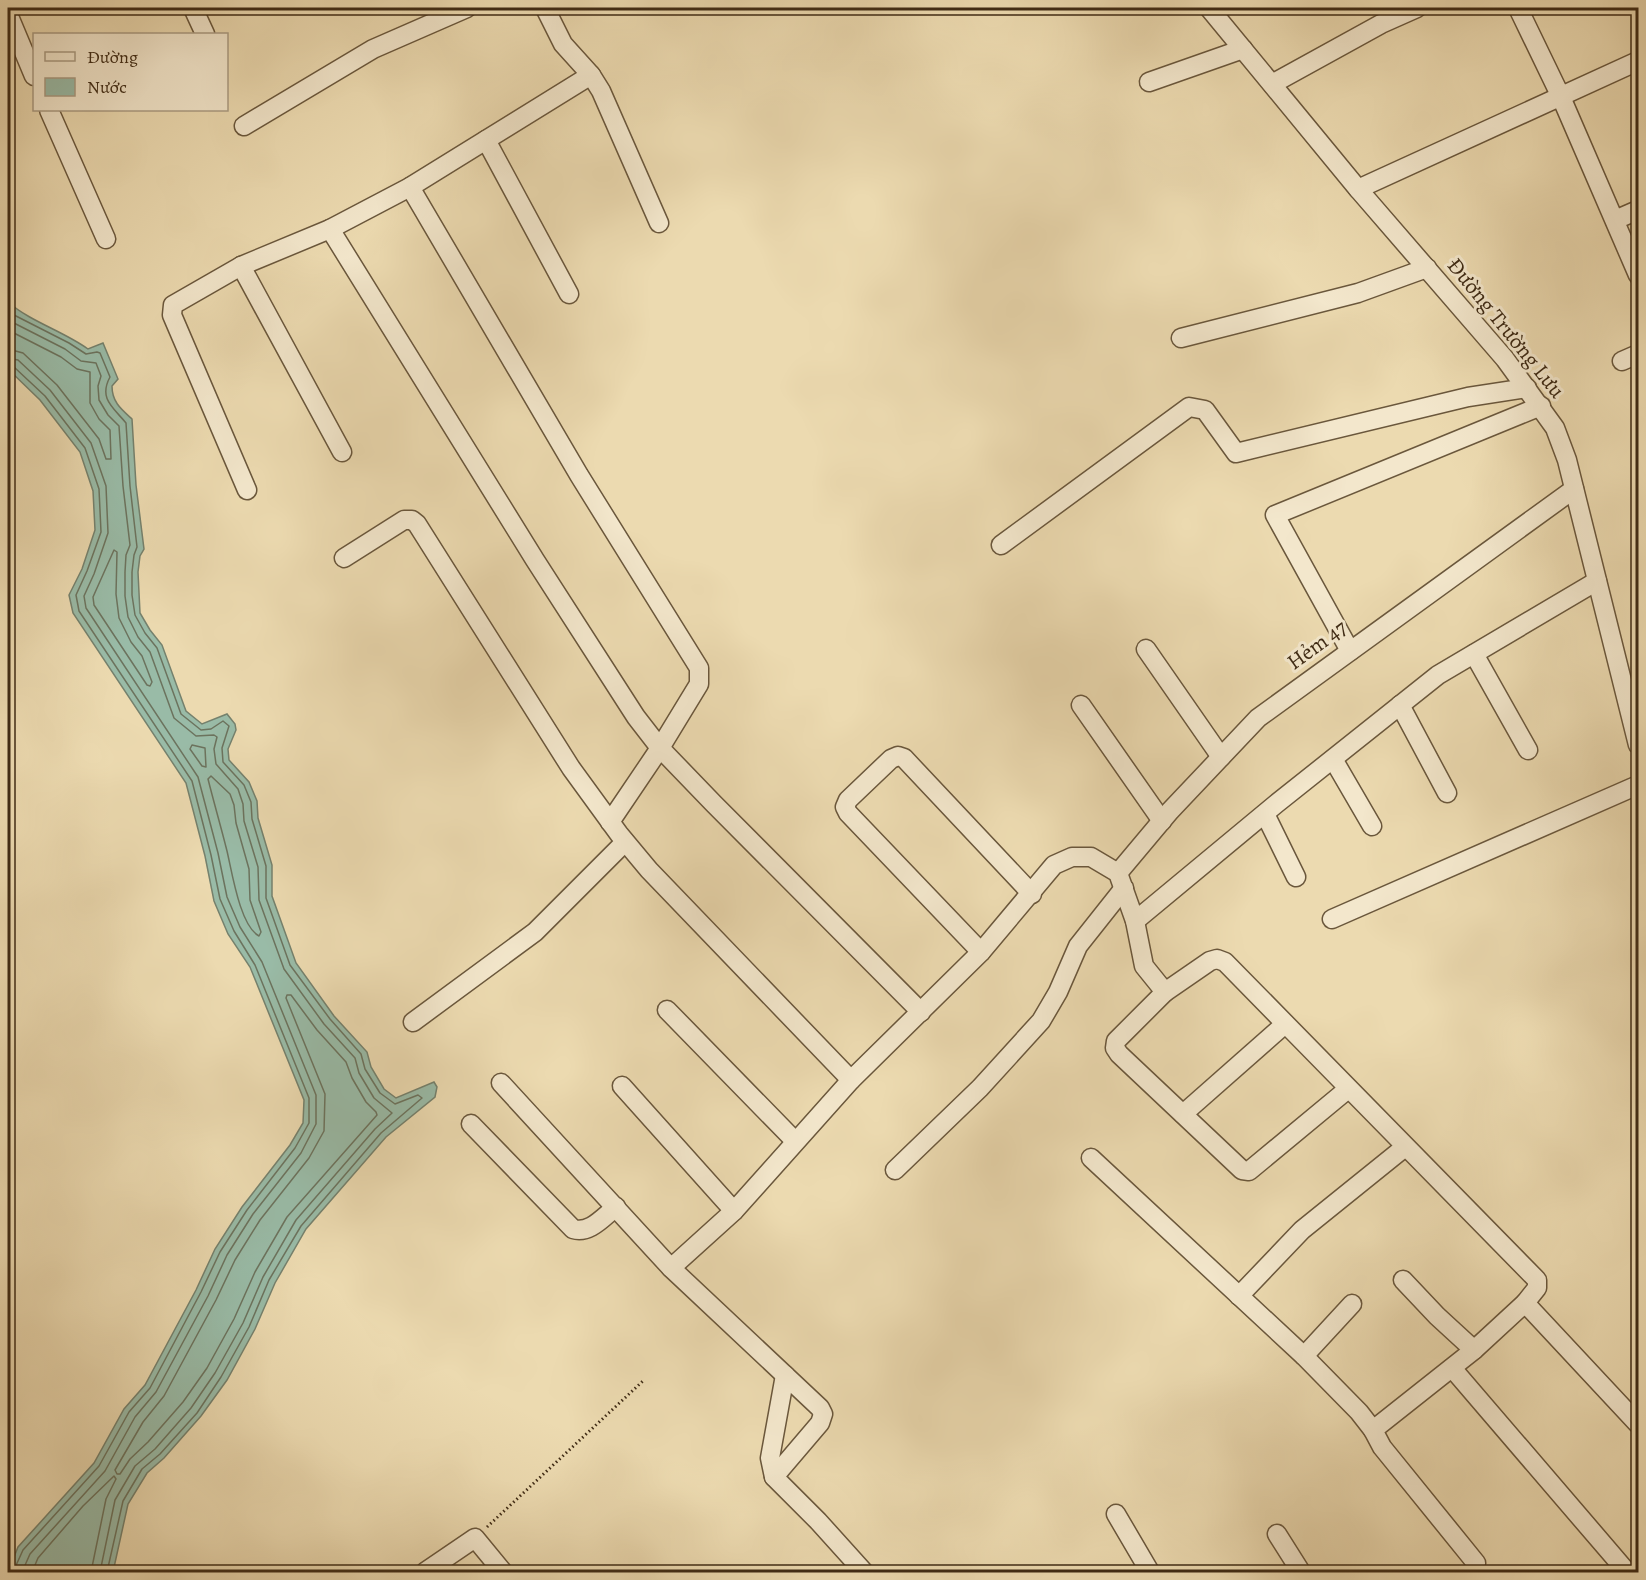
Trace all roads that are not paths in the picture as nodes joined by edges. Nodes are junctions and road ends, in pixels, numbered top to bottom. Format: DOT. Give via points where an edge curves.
graph roads {
  1 [pos="193,8"];
  2 [pos="467,8"];
  3 [pos="545,8"];
  4 [pos="1209,8"];
  5 [pos="1418,8"];
  6 [pos="1518,8"];
  7 [pos="8,14"];
  8 [pos="1378,16"];
  9 [pos="205,33"];
  10 [pos="1243,49"];
  11 [pos="1638,61"];
  12 [pos="33,74"];
  13 [pos="591,75"];
  14 [pos="1149,82"];
  15 [pos="1272,84"];
  16 [pos="1561,97"];
  17 [pos="49,111"];
  18 [pos="244,126"];
  19 [pos="486,140"];
  20 [pos="410,187"];
  21 [pos="1358,189"];
  22 [pos="1638,210"];
  23 [pos="1615,220"];
  24 [pos="659,223"];
  25 [pos="330,229"];
  26 [pos="106,239"];
  27 [pos="241,266"];
  28 [pos="1427,268"];
  29 [pos="1638,275"];
  30 [pos="569,294"];
  31 [pos="1181,338"];
  32 [pos="1527,388"];
  33 [pos="1541,405"];
  34 [pos="342,452"];
  35 [pos="1574,489"];
  36 [pos="247,490"];
  37 [pos="1001,545"];
  38 [pos="344,558"];
  39 [pos="1597,581"];
  40 [pos="1146,648"];
  41 [pos="1350,651"];
  42 [pos="1473,654"];
  43 [pos="1081,705"];
  44 [pos="1400,705"];
  45 [pos="1638,739"];
  46 [pos="660,748"];
  47 [pos="1528,750"];
  48 [pos="1221,757"];
  49 [pos="1333,759"];
  50 [pos="1638,785"];
  51 [pos="1447,793"];
  52 [pos="1264,814"];
  53 [pos="1162,821"];
  54 [pos="610,822"];
  55 [pos="1372,826"];
  56 [pos="628,846"];
  57 [pos="1296,877"];
  58 [pos="1121,881"];
  59 [pos="1032,894"];
  60 [pos="1332,919"];
  61 [pos="1135,921"];
  62 [pos="981,952"];
  63 [pos="1165,992"];
  64 [pos="667,1010"];
  65 [pos="921,1012"];
  66 [pos="413,1022"];
  67 [pos="1285,1024"];
  68 [pos="851,1080"];
  69 [pos="501,1083"];
  70 [pos="622,1086"];
  71 [pos="1348,1089"];
  72 [pos="1184,1114"];
  73 [pos="471,1124"];
  74 [pos="795,1141"];
  75 [pos="1405,1147"];
  76 [pos="1090,1158"];
  77 [pos="894,1170"];
  78 [pos="616,1207"];
  79 [pos="734,1211"];
  80 [pos="671,1268"];
  81 [pos="1403,1280"];
  82 [pos="1239,1296"];
  83 [pos="1525,1303"];
  84 [pos="1352,1304"];
  85 [pos="1474,1350"];
  86 [pos="1304,1356"];
  87 [pos="1452,1368"];
  88 [pos="785,1375"];
  89 [pos="1638,1424"];
  90 [pos="1373,1430"];
  91 [pos="774,1477"];
  92 [pos="1116,1514"];
  93 [pos="1277,1534"];
  94 [pos="1476,1563"];
  95 [pos="425,1572"];
  96 [pos="503,1572"];
  97 [pos="864,1572"];
  98 [pos="1150,1572"];
  99 [pos="1301,1572"];
  100 [pos="1627,1572"];
  1 -- 9 [label="street"];
  2 -- 18 [label="street" via="373,50"];
  3 -- 13 [label="street" via="563,44"];
  4 -- 10 [label="street, Đường Trường Lưu"];
  5 -- 8 [label="street"];
  6 -- 16 [label="street"];
  7 -- 12 [label="street"];
  8 -- 15 [label="street"];
  10 -- 14 [label="street"];
  10 -- 15 [label="street, Đường Trường Lưu"];
  11 -- 16 [label="street"];
  13 -- 19 [label="street"];
  13 -- 24 [label="street"];
  15 -- 21 [label="street, Đường Trường Lưu"];
  16 -- 21 [label="street"];
  16 -- 23 [label="street"];
  17 -- 26 [label="street"];
  19 -- 20 [label="street"];
  19 -- 30 [label="street"];
  20 -- 25 [label="street"];
  20 -- 46 [label="street" via="579,475 699,668 699,684"];
  21 -- 28 [label="street, Đường Trường Lưu"];
  22 -- 23 [label="street"];
  23 -- 29 [label="street"];
  25 -- 27 [label="street"];
  25 -- 46 [label="street" via="528,550"];
  27 -- 34 [label="street"];
  27 -- 36 [label="street" via="172,305 172,315"];
  28 -- 31 [label="street" via="1358,293"];
  28 -- 32 [label="street, Đường Trường Lưu"];
  32 -- 33 [label="street, Đường Trường Lưu"];
  32 -- 37 [label="street" via="1468,397 1236,453 1205,410 1189,407"];
  33 -- 35 [label="street, Đường Trường Lưu" via="1555,428"];
  33 -- 41 [label="street" via="1275,515"];
  35 -- 39 [label="street, Đường Trường Lưu"];
  35 -- 41 [label="street, Hẻm 47"];
  38 -- 54 [label="street" via="404,520 417,524 571,768"];
  39 -- 42 [label="street"];
  39 -- 45 [label="street, Đường Trường Lưu"];
  40 -- 48 [label="street"];
  41 -- 48 [label="street, Hẻm 47" via="1258,718"];
  42 -- 44 [label="street"];
  42 -- 47 [label="street"];
  43 -- 53 [label="street"];
  44 -- 49 [label="street"];
  44 -- 51 [label="street"];
  46 -- 54 [label="street"];
  46 -- 65 [label="street"];
  48 -- 53 [label="street, Hẻm 47"];
  49 -- 52 [label="street"];
  49 -- 55 [label="street"];
  50 -- 60 [label="street"];
  52 -- 57 [label="street"];
  52 -- 61 [label="street"];
  53 -- 58 [label="street, Hẻm 47"];
  54 -- 56 [label="street"];
  56 -- 66 [label="street" via="535,932"];
  56 -- 68 [label="street"];
  58 -- 59 [label="street" via="1091,857 1072,857 1054,865"];
  58 -- 61 [label="street"];
  58 -- 77 [label="street, Hẻm 47" via="1078,946 1041,1021 980,1088"];
  59 -- 62 [label="street"];
  59 -- 62 [label="street" via="904,758 891,759 848,800 848,813"];
  61 -- 63 [label="street" via="1144,966"];
  62 -- 65 [label="street"];
  63 -- 67 [label="street" via="1217,959 1225,962"];
  63 -- 72 [label="street" via="1116,1041 1115,1048"];
  64 -- 74 [label="street"];
  65 -- 68 [label="street"];
  67 -- 71 [label="street"];
  67 -- 72 [label="street"];
  68 -- 74 [label="street"];
  69 -- 78 [label="street"];
  70 -- 79 [label="street"];
  71 -- 72 [label="street" via="1249,1171 1242,1170"];
  71 -- 75 [label="street"];
  73 -- 78 [label="street" via="573,1229 588,1230"];
  74 -- 79 [label="street"];
  75 -- 82 [label="street" via="1302,1230"];
  75 -- 83 [label="street" via="1537,1280 1537,1288"];
  76 -- 82 [label="street"];
  78 -- 80 [label="street"];
  79 -- 80 [label="street"];
  80 -- 88 [label="street"];
  81 -- 85 [label="street"];
  82 -- 86 [label="street"];
  83 -- 85 [label="street"];
  83 -- 89 [label="street"];
  84 -- 86 [label="street"];
  85 -- 87 [label="street"];
  86 -- 90 [label="street"];
  87 -- 90 [label="street"];
  87 -- 100 [label="street"];
  88 -- 91 [label="street" via="770,1458"];
  88 -- 91 [label="street" via="823,1414 820,1423"];
  90 -- 94 [label="street" via="1382,1447"];
  91 -- 97 [label="street"];
  92 -- 98 [label="street"];
  93 -- 99 [label="street"];
  95 -- 96 [label="street" via="477,1541"];
}
